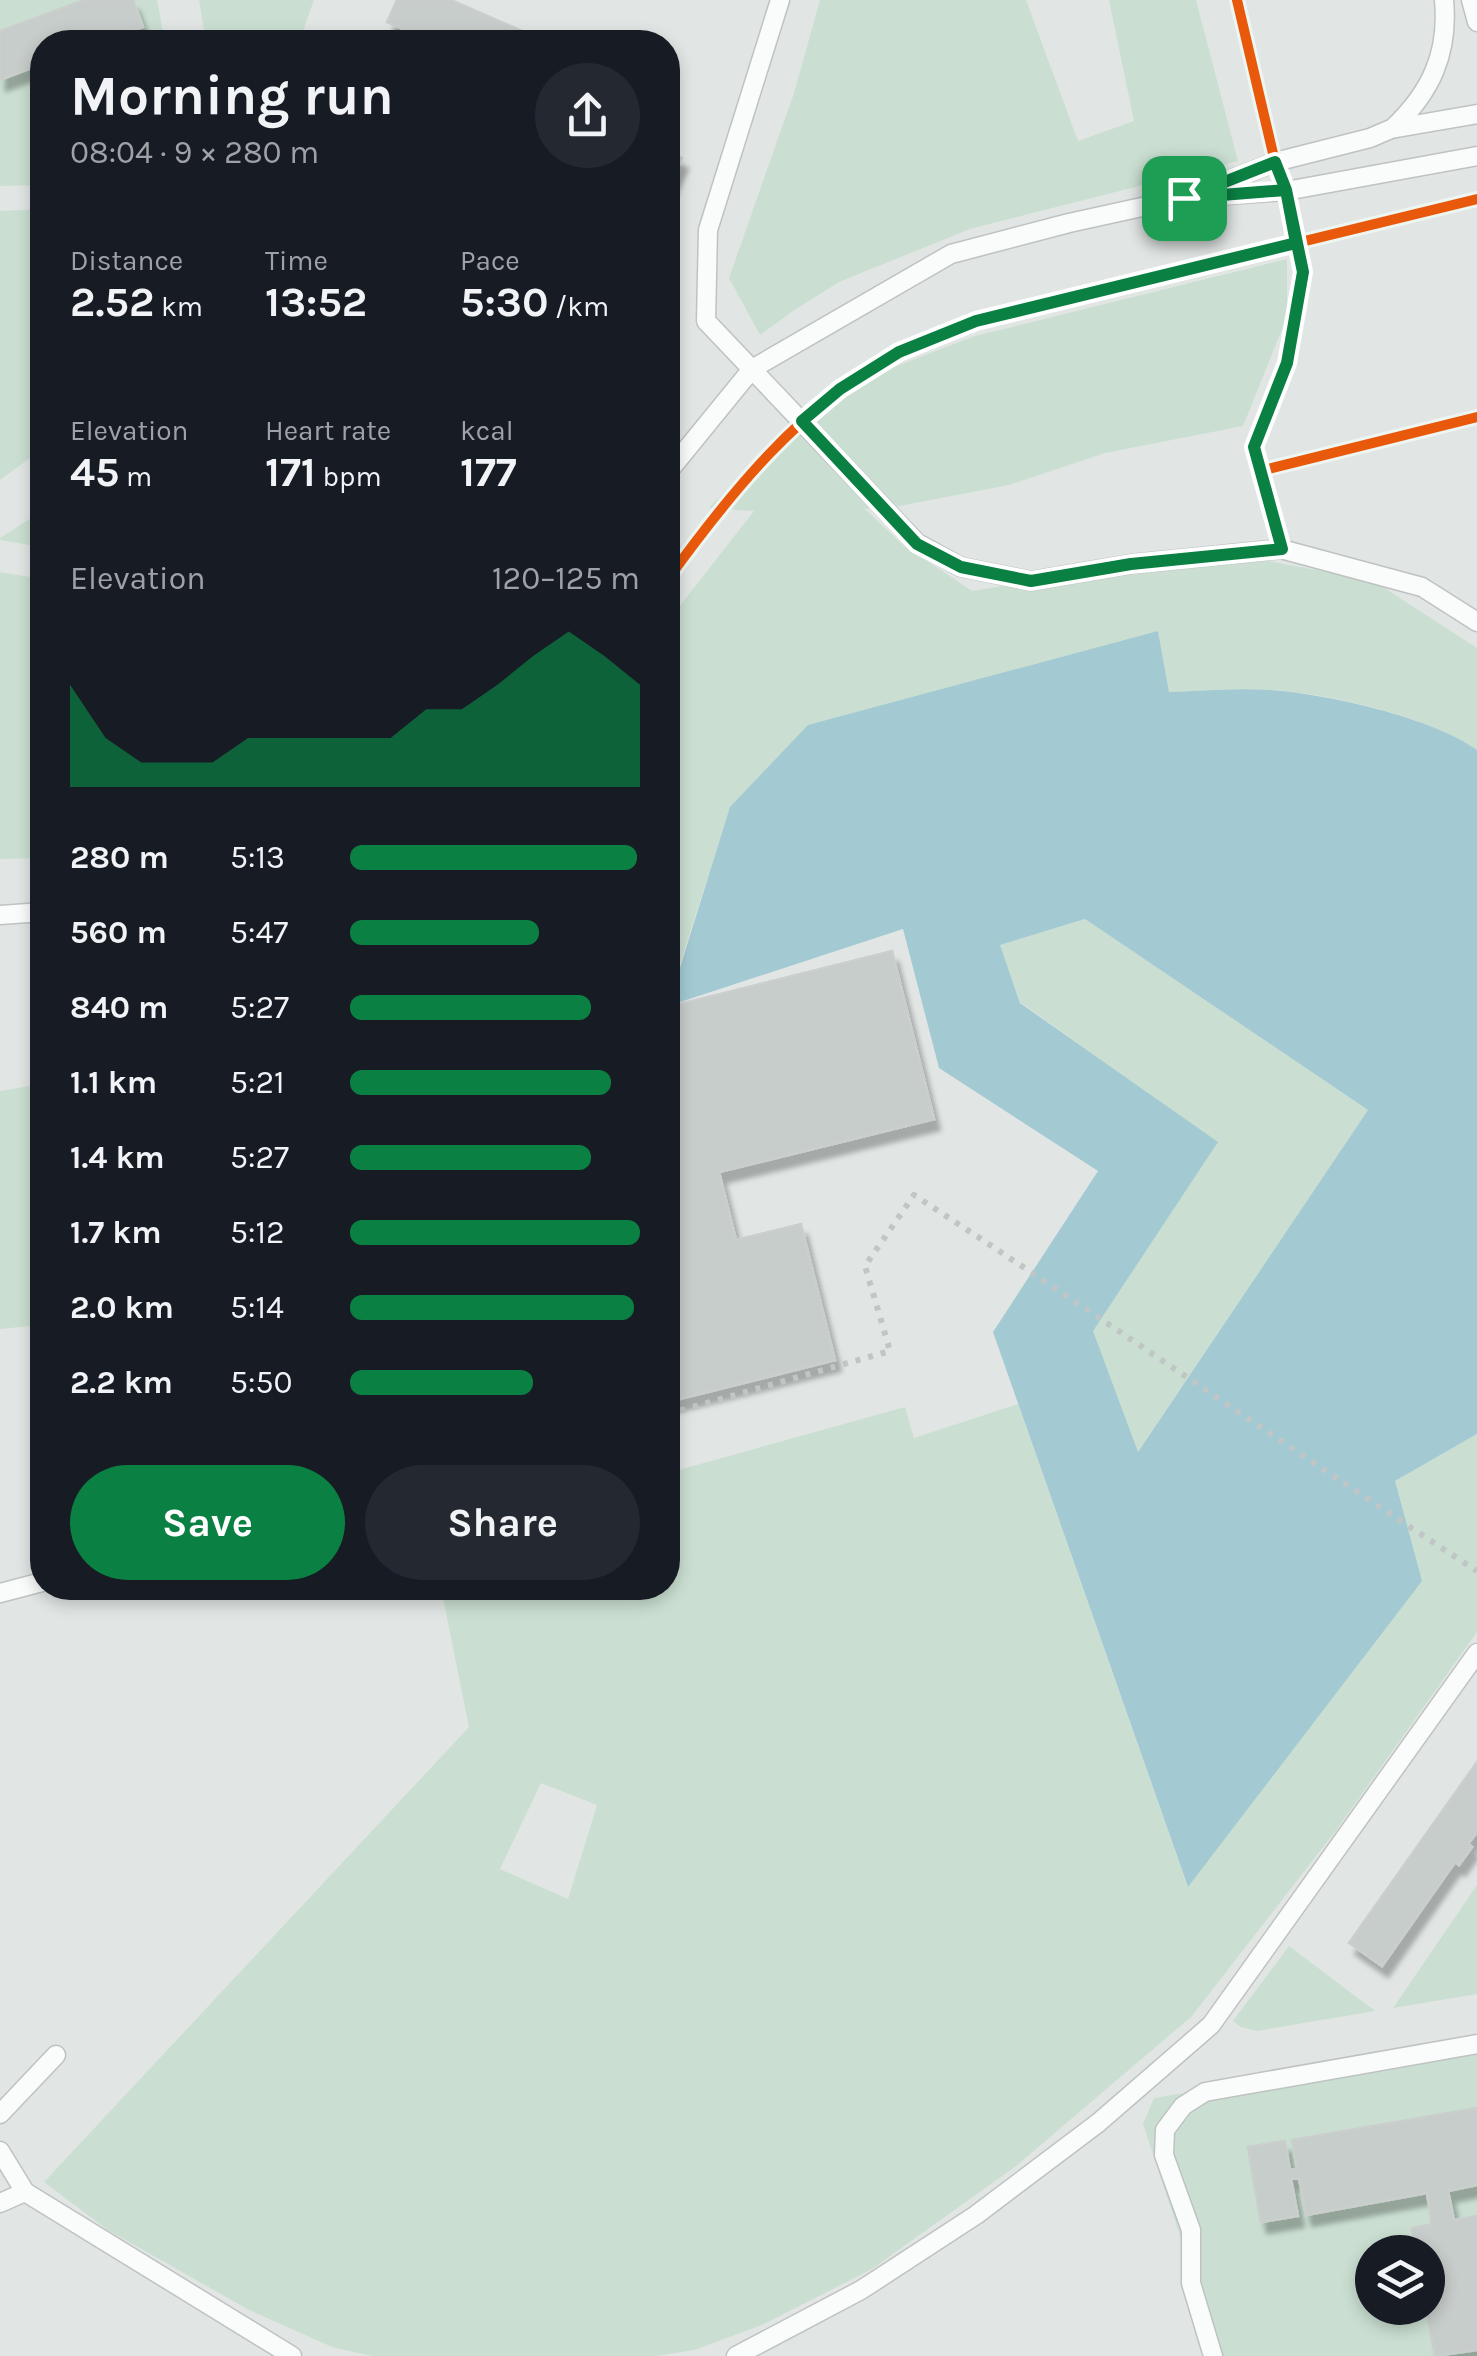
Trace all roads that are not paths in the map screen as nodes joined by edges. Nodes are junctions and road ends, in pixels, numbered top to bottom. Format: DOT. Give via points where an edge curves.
graph roads {
  1 [pos="780,0"];
  2 [pos="1444,0"];
  3 [pos="1471,0"];
  4 [pos="1477,22"];
  5 [pos="1477,114"];
  6 [pos="1392,129"];
  7 [pos="1477,156"];
  8 [pos="1184,198"];
  9 [pos="752,369"];
  10 [pos="680,457"];
  11 [pos="1477,622"];
  12 [pos="30,913"];
  13 [pos="0,915"];
  14 [pos="30,1585"];
  15 [pos="0,1593"];
  16 [pos="1477,1652"];
  17 [pos="1477,2044"];
  18 [pos="56,2056"];
  19 [pos="0,2114"];
  20 [pos="0,2152"];
  21 [pos="25,2192"];
  22 [pos="0,2203"];
  23 [pos="292,2356"];
  24 [pos="736,2356"];
  25 [pos="1213,2356"];
  1 -- 9 [label="lane" via="708,230 706,320"];
  2 -- 6 [label="lane" via="1441,57 1427,88"];
  3 -- 4 [label="lane"];
  5 -- 6 [label="lane"];
  6 -- 8 [label="lane" via="1275,162"];
  7 -- 8 [label="lane" via="1286,190"];
  8 -- 9 [label="lane" via="952,254"];
  9 -- 10 [label="lane"];
  9 -- 11 [label="lane" via="917,544 961,567 1031,581 1282,549 1422,587"];
  12 -- 13 [label="lane"];
  14 -- 15 [label="lane"];
  16 -- 24 [label="lane" via="1211,2025 1098,2124 976,2215 861,2290"];
  17 -- 25 [label="lane" via="1205,2092 1182,2106 1165,2130 1164,2154 1191,2230 1191,2283"];
  18 -- 19 [label="lane"];
  20 -- 21 [label="lane"];
  21 -- 22 [label="lane"];
  21 -- 23 [label="lane"];
}
